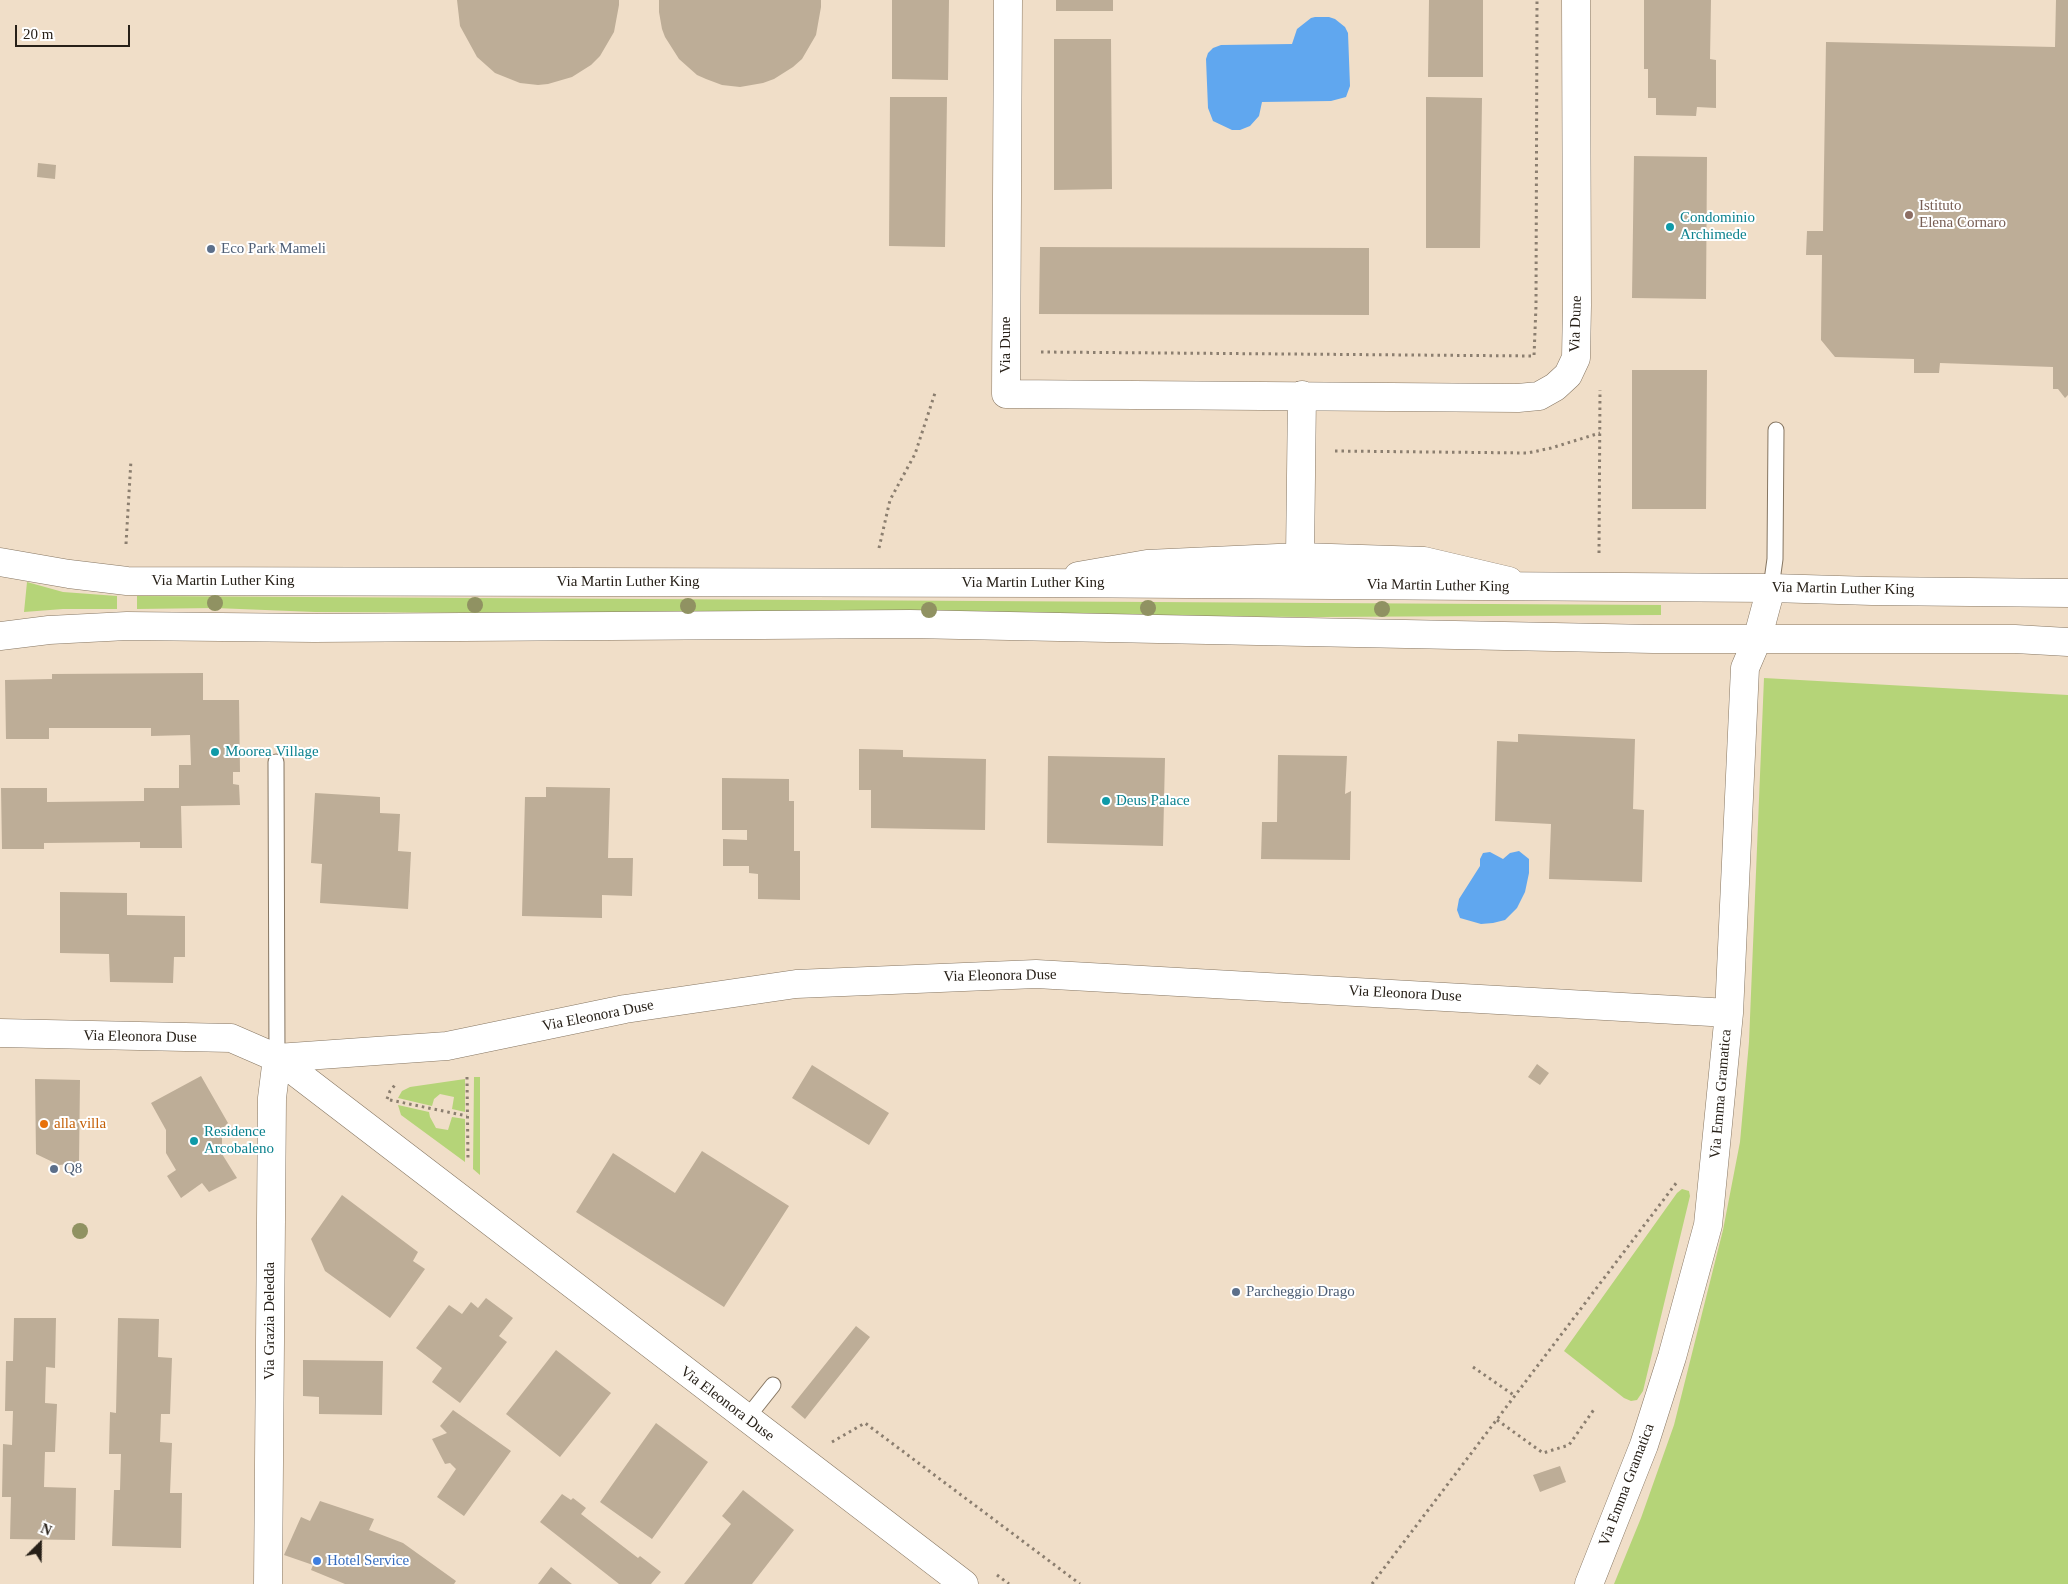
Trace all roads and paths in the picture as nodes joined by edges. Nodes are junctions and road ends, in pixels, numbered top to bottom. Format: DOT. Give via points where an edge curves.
graph roads {
  1 [pos="1008,0"];
  2 [pos="1537,0"];
  3 [pos="1576,0"];
  4 [pos="1005,351"];
  5 [pos="935,393"];
  6 [pos="1302,395"];
  7 [pos="1776,430"];
  8 [pos="1600,433"];
  9 [pos="1332,444"];
  10 [pos="131,460"];
  11 [pos="126,544"];
  12 [pos="878,554"];
  13 [pos="1300,557"];
  14 [pos="0,562"];
  15 [pos="1040,583"];
  16 [pos="1538,587"];
  17 [pos="1771,588"];
  18 [pos="2068,592"];
  19 [pos="0,636"];
  20 [pos="1757,640"];
  21 [pos="2068,642"];
  22 [pos="276,762"];
  23 [pos="1729,1013"];
  24 [pos="0,1033"];
  25 [pos="277,1058"];
  26 [pos="467,1069"];
  27 [pos="387,1099"];
  28 [pos="467,1116"];
  29 [pos="468,1166"];
  30 [pos="1473,1367"];
  31 [pos="1534,1370"];
  32 [pos="773,1385"];
  33 [pos="1514,1396"];
  34 [pos="1595,1408"];
  35 [pos="746,1419"];
  36 [pos="1497,1420"];
  37 [pos="825,1446"];
  38 [pos="268,1584"];
  39 [pos="964,1584"];
  40 [pos="1080,1584"];
  41 [pos="1372,1584"];
  42 [pos="1589,1584"];
  1 -- 4 [label="street, Via Dune"];
  2 -- 4 [label="path" via="1534,356"];
  3 -- 6 [label="street, Via Dune" via="1577,341 1576,358 1568,375 1539,396 1518,398"];
  4 -- 6 [label="street, Via Dune" via="1006,394"];
  5 -- 12 [label="path" via="915,454 890,500"];
  6 -- 13 [label="street"];
  7 -- 17 [label="lane" via="1775,559"];
  8 -- 9 [label="path" via="1528,453 1331,451"];
  10 -- 11 [label="path"];
  13 -- 15 [label="street" via="1147,564"];
  13 -- 16 [label="street" via="1424,561"];
  14 -- 15 [label="street, Via Martin Luther King" via="127,581"];
  15 -- 16 [label="street, Via Martin Luther King"];
  16 -- 17 [label="street, Via Martin Luther King"];
  17 -- 18 [label="street, Via Martin Luther King"];
  17 -- 20 [label="street, Via Emma Gramatica"];
  19 -- 20 [label="street" via="127,626 324,628 910,624"];
  20 -- 21 [label="street" via="2015,639"];
  20 -- 23 [label="street, Via Emma Gramatica" via="1746,668"];
  22 -- 25 [label="lane"];
  23 -- 25 [label="street, Via Eleonora Duse" via="1036,974 796,984 625,1009 447,1046"];
  23 -- 42 [label="street, Via Emma Gramatica" via="1708,1224 1644,1445"];
  24 -- 25 [label="street, Via Eleonora Duse" via="231,1038"];
  25 -- 35 [label="street, Via Eleonora Duse"];
  25 -- 38 [label="street, Via Grazia Deledda" via="272,1098"];
  26 -- 28 [label="path"];
  27 -- 28 [label="path"];
  28 -- 29 [label="path"];
  30 -- 33 [label="path"];
  31 -- 33 [label="path"];
  32 -- 35 [label="lane"];
  33 -- 36 [label="path"];
  34 -- 36 [label="path" via="1569,1444 1542,1453"];
  35 -- 39 [label="street, Via Eleonora Duse"];
  36 -- 41 [label="path"];
  37 -- 40 [label="path" via="865,1423"];
}
